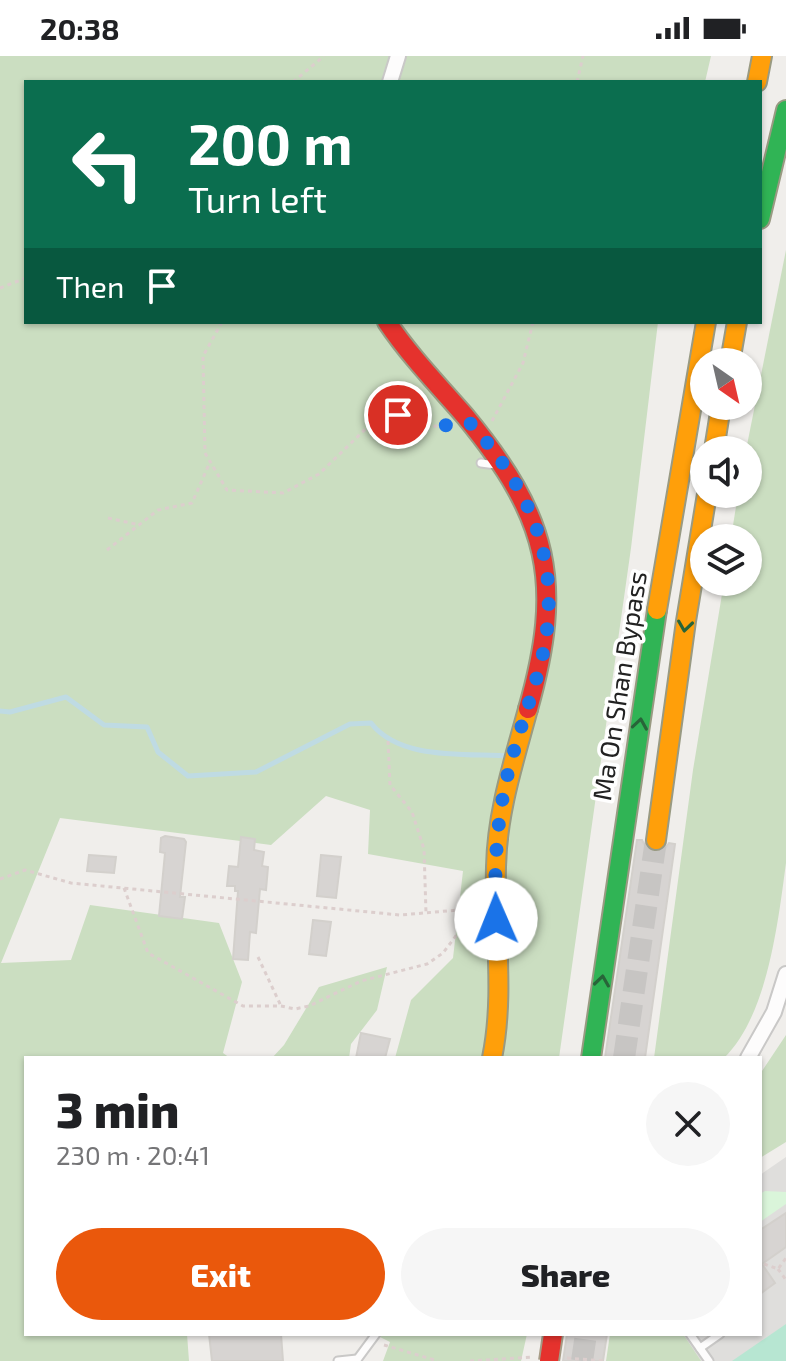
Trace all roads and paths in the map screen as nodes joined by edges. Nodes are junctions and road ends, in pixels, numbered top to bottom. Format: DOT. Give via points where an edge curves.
graph roads {
  1 [pos="324,56"];
  2 [pos="398,56"];
  3 [pos="583,56"];
  4 [pos="762,56"];
  5 [pos="295,80"];
  6 [pos="391,80"];
  7 [pos="577,80"];
  8 [pos="757,80"];
  9 [pos="786,110"];
  10 [pos="762,211"];
  11 [pos="24,279"];
  12 [pos="0,288"];
  13 [pos="221,324"];
  14 [pos="388,324"];
  15 [pos="533,324"];
  16 [pos="706,324"];
  17 [pos="737,324"];
  18 [pos="732,348"];
  19 [pos="475,428"];
  20 [pos="210,462"];
  21 [pos="481,463"];
  22 [pos="506,466"];
  23 [pos="705,508"];
  24 [pos="108,518"];
  25 [pos="140,525"];
  26 [pos="107,550"];
  27 [pos="388,741"];
  28 [pos="656,840"];
  29 [pos="0,879"];
  30 [pos="123,887"];
  31 [pos="487,907"];
  32 [pos="426,913"];
  33 [pos="467,919"];
  34 [pos="258,957"];
  35 [pos="786,974"];
  36 [pos="281,1006"];
  37 [pos="492,1056"];
  38 [pos="591,1056"];
  39 [pos="749,1056"];
  40 [pos="786,1258"];
  41 [pos="764,1264"];
  42 [pos="778,1269"];
  43 [pos="786,1280"];
  44 [pos="375,1336"];
  45 [pos="553,1336"];
  46 [pos="691,1336"];
  47 [pos="717,1336"];
  48 [pos="384,1345"];
  49 [pos="700,1348"];
  50 [pos="357,1360"];
  51 [pos="338,1361"];
  52 [pos="438,1361"];
  53 [pos="549,1361"];
  54 [pos="709,1361"];
  1 -- 5 [label="path"];
  2 -- 6 [label="street"];
  3 -- 7 [label="path"];
  4 -- 8 [label="main road"];
  9 -- 10 [label="main road"];
  11 -- 12 [label="path"];
  13 -- 20 [label="path" via="203,356 205,453"];
  14 -- 19 [label="main road"];
  15 -- 19 [label="path" via="518,375 498,412"];
  38 -- 16 [label="main road, Ma On Shan Bypass, one-way"];
  17 -- 18 [label="main road"];
  19 -- 20 [label="path" via="426,427 398,415 378,417 319,474 283,493 227,490"];
  19 -- 22 [label="main road"];
  20 -- 25 [label="path" via="192,503 158,510"];
  21 -- 22 [label="lane"];
  22 -- 31 [label="main road" via="536,525 550,603 541,662 505,786"];
  23 -- 28 [label="main road, one-way"];
  24 -- 25 [label="path"];
  25 -- 26 [label="path"];
  27 -- 32 [label="path" via="390,785 412,812 424,849"];
  29 -- 30 [label="path" via="25,870 71,883"];
  30 -- 32 [label="path" via="400,915"];
  30 -- 36 [label="path" via="148,953 243,1006"];
  31 -- 32 [label="path"];
  31 -- 33 [label="lane"];
  31 -- 37 [label="main road" via="502,995"];
  33 -- 36 [label="path" via="443,953 427,964 351,985 302,1008"];
  34 -- 36 [label="path"];
  35 -- 39 [label="street" via="774,1012"];
  40 -- 42 [label="path"];
  41 -- 42 [label="path"];
  42 -- 43 [label="path"];
  44 -- 50 [label="lane"];
  45 -- 53 [label="main road, bridge"];
  46 -- 49 [label="lane"];
  47 -- 49 [label="lane"];
  48 -- 52 [label="path"];
  49 -- 54 [label="lane"];
  50 -- 51 [label="lane"];
}
